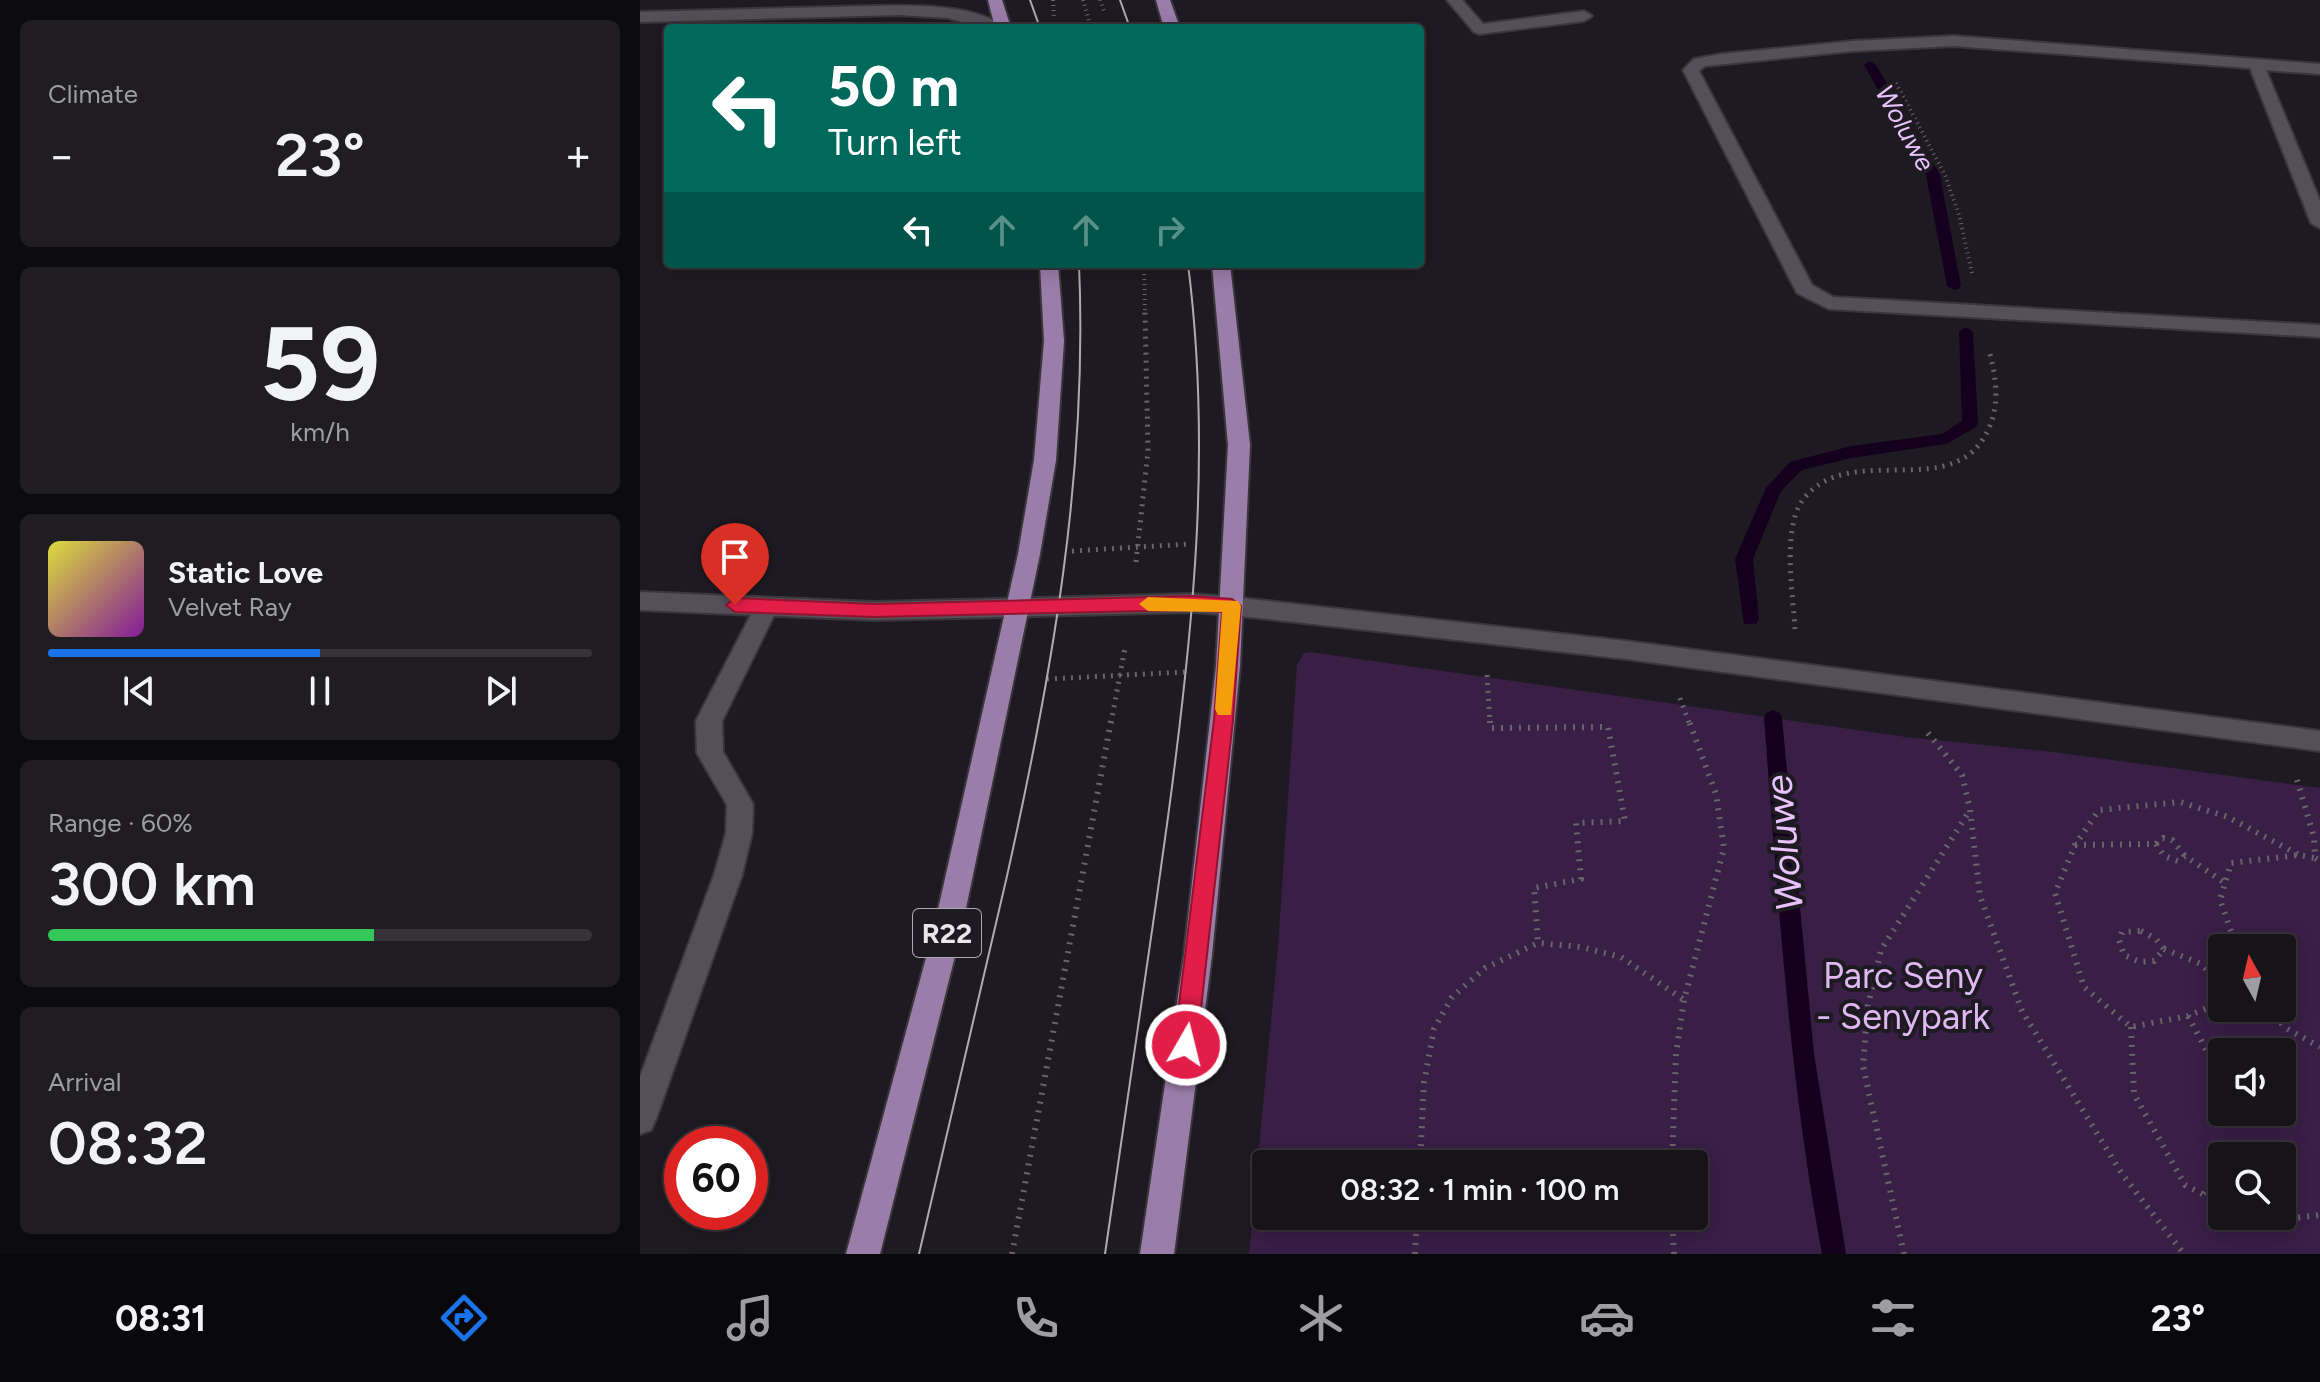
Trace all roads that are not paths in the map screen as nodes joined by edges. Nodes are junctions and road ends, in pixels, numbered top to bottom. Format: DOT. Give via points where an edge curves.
graph roads {
  1 [pos="995,0"];
  2 [pos="1184,0"];
  3 [pos="1454,0"];
  4 [pos="1168,13"];
  5 [pos="1584,16"];
  6 [pos="640,17"];
  7 [pos="990,24"];
  8 [pos="999,24"];
  9 [pos="2256,64"];
  10 [pos="2320,69"];
  11 [pos="2320,223"];
  12 [pos="1049,268"];
  13 [pos="1221,268"];
  14 [pos="2320,331"];
  15 [pos="640,601"];
  16 [pos="1232,606"];
  17 [pos="766,607"];
  18 [pos="1018,609"];
  19 [pos="2320,741"];
  20 [pos="640,1119"];
  21 [pos="863,1254"];
  22 [pos="1157,1254"];
  1 -- 8 [label="main road"];
  2 -- 4 [label="main road"];
  3 -- 5 [label="street" via="1479,29"];
  6 -- 7 [label="street" via="923,9"];
  9 -- 10 [label="street"];
  9 -- 11 [label="street"];
  9 -- 14 [label="street" via="1954,41 1721,59 1700,62 1691,70 1804,289 1829,303"];
  12 -- 18 [label="main road, R22" via="1054,341 1045,460"];
  13 -- 16 [label="main road" via="1239,445"];
  15 -- 17 [label="street"];
  16 -- 18 [label="street"];
  16 -- 19 [label="street" via="1626,650"];
  16 -- 22 [label="main road" via="1198,955"];
  17 -- 18 [label="street"];
  17 -- 20 [label="street" via="709,721 710,753 740,804 739,833"];
  18 -- 21 [label="main road, R22" via="947,932"];
}
